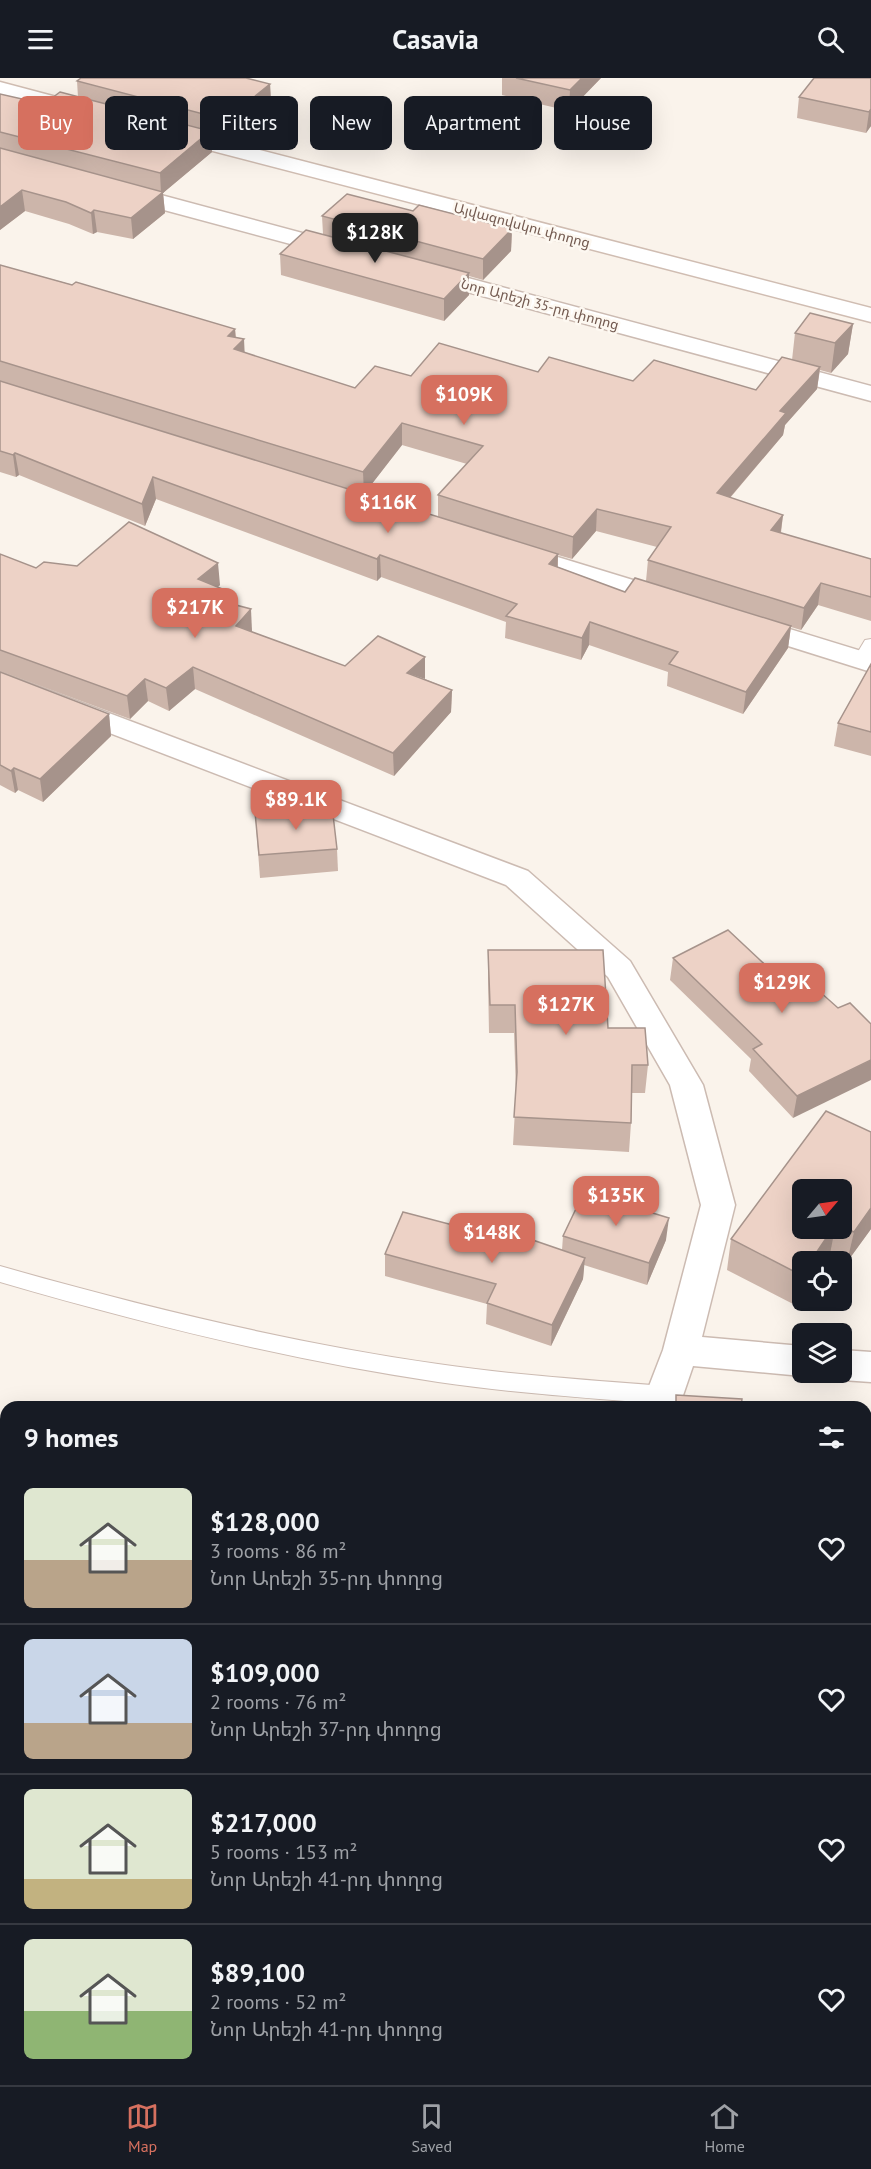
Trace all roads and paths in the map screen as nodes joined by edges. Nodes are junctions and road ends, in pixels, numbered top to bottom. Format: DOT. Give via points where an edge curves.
graph roads {
  1 [pos="0,88"];
  2 [pos="105,115"];
  3 [pos="188,137"];
  4 [pos="103,187"];
  5 [pos="355,255"];
  6 [pos="401,267"];
  7 [pos="871,315"];
  8 [pos="871,394"];
  9 [pos="487,543"];
  10 [pos="691,607"];
  11 [pos="725,617"];
  12 [pos="868,656"];
  13 [pos="0,681"];
  14 [pos="0,1274"];
  15 [pos="681,1350"];
  16 [pos="792,1360"];
  17 [pos="852,1366"];
  18 [pos="871,1368"];
  19 [pos="662,1401"];
  1 -- 2 [label="street"];
  3 -- 7 [label="street, Այվազովսկու փողոց"];
  4 -- 5 [label="street"];
  6 -- 8 [label="street, Նոր Արեշի 35-րդ փողոց"];
  9 -- 10 [label="street"];
  11 -- 12 [label="street"];
  13 -- 15 [label="street" via="517,878 620,969 686,1085 718,1205"];
  14 -- 19 [label="lane" via="191,1326 306,1350 408,1369"];
  15 -- 16 [label="street"];
  15 -- 19 [label="street"];
  17 -- 18 [label="street"];
}
